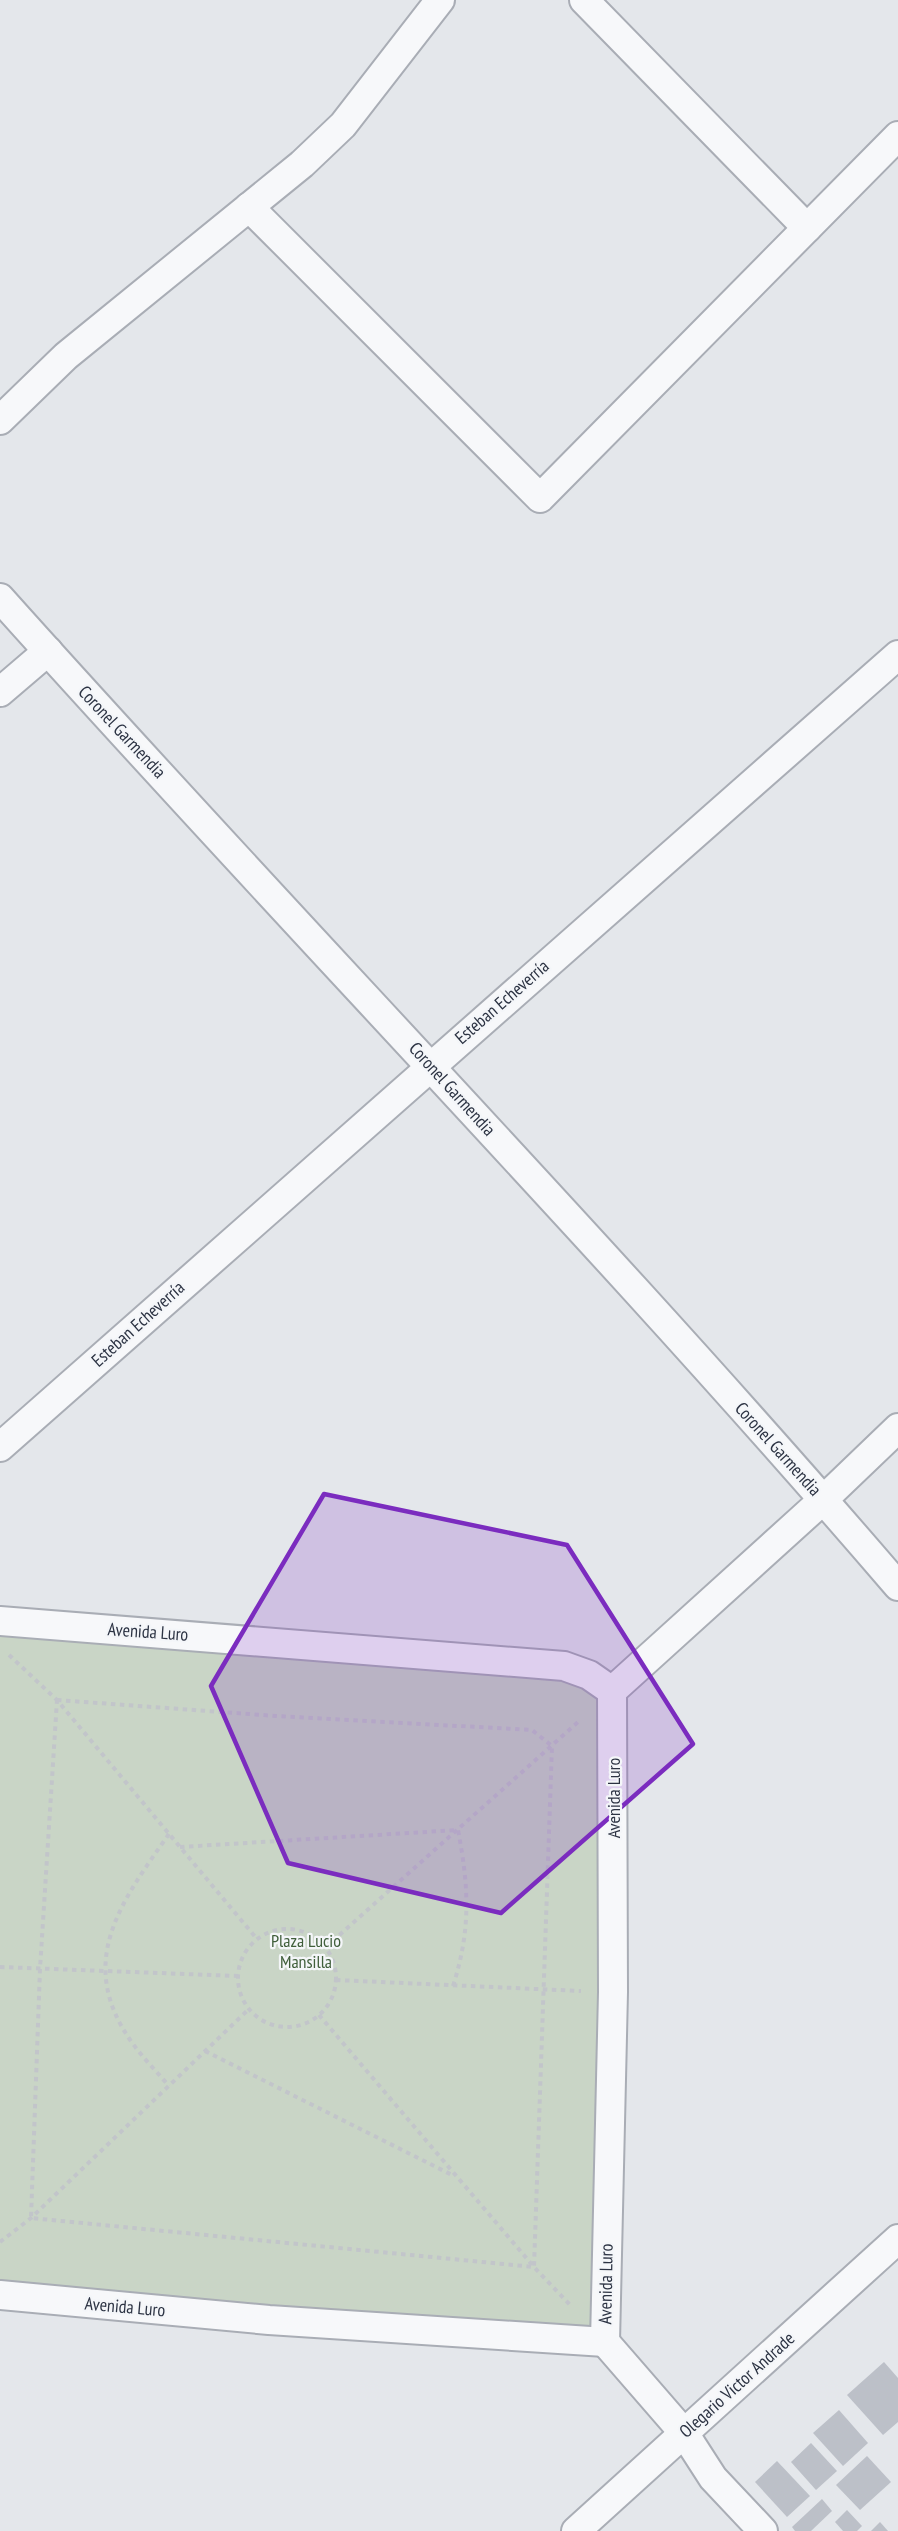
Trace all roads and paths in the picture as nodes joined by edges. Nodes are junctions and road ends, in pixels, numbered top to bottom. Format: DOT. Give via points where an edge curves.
graph roads {
  1 [pos="440,0"];
  2 [pos="584,0"];
  3 [pos="898,136"];
  4 [pos="249,207"];
  5 [pos="807,228"];
  6 [pos="0,420"];
  7 [pos="0,598"];
  8 [pos="48,651"];
  9 [pos="898,655"];
  10 [pos="0,692"];
  11 [pos="431,1065"];
  12 [pos="898,1428"];
  13 [pos="0,1447"];
  14 [pos="824,1499"];
  15 [pos="898,1586"];
  16 [pos="0,1621"];
  17 [pos="8,1654"];
  18 [pos="612,1691"];
  19 [pos="57,1700"];
  20 [pos="552,1746"];
  21 [pos="458,1830"];
  22 [pos="169,1834"];
  23 [pos="180,1847"];
  24 [pos="257,1939"];
  25 [pos="326,1947"];
  26 [pos="0,1967"];
  27 [pos="40,1969"];
  28 [pos="105,1971"];
  29 [pos="238,1976"];
  30 [pos="336,1980"];
  31 [pos="453,1986"];
  32 [pos="545,1990"];
  33 [pos="613,1992"];
  34 [pos="249,2009"];
  35 [pos="319,2015"];
  36 [pos="205,2051"];
  37 [pos="169,2086"];
  38 [pos="458,2178"];
  39 [pos="31,2218"];
  40 [pos="898,2239"];
  41 [pos="0,2242"];
  42 [pos="534,2267"];
  43 [pos="0,2295"];
  44 [pos="605,2342"];
  45 [pos="684,2433"];
  46 [pos="576,2531"];
  47 [pos="763,2531"];
  1 -- 4 [label="street" via="343,125"];
  2 -- 5 [label="street"];
  3 -- 5 [label="street"];
  4 -- 5 [label="street" via="540,498"];
  4 -- 6 [label="street" via="66,356"];
  7 -- 8 [label="street, Coronel Garmendia"];
  8 -- 10 [label="street"];
  8 -- 11 [label="street, Coronel Garmendia"];
  9 -- 11 [label="street, Esteban Echeverría"];
  11 -- 13 [label="street, Esteban Echeverría"];
  11 -- 14 [label="street, Coronel Garmendia"];
  12 -- 14 [label="street"];
  14 -- 15 [label="street, Coronel Garmendia"];
  14 -- 18 [label="street"];
  16 -- 18 [label="street, Avenida Luro" via="564,1666 589,1675"];
  17 -- 19 [label="path"];
  18 -- 20 [label="path"];
  18 -- 33 [label="street, Avenida Luro"];
  19 -- 20 [label="path" via="532,1730"];
  19 -- 22 [label="path"];
  19 -- 27 [label="path"];
  20 -- 21 [label="path"];
  20 -- 32 [label="path"];
  21 -- 23 [label="path"];
  21 -- 25 [label="path"];
  21 -- 31 [label="path" via="466,1872 468,1919"];
  22 -- 23 [label="path"];
  22 -- 28 [label="path" via="126,1896 108,1935"];
  23 -- 24 [label="path"];
  24 -- 25 [label="path" via="289,1928 305,1932"];
  24 -- 29 [label="path" via="247,1950"];
  25 -- 30 [label="path"];
  26 -- 27 [label="path"];
  27 -- 28 [label="path"];
  27 -- 39 [label="path"];
  28 -- 29 [label="path"];
  28 -- 37 [label="path" via="112,2007 127,2035"];
  29 -- 34 [label="path"];
  30 -- 31 [label="path"];
  30 -- 35 [label="path" via="330,2003"];
  31 -- 32 [label="path"];
  32 -- 33 [label="path"];
  32 -- 42 [label="path"];
  33 -- 44 [label="street, Avenida Luro"];
  34 -- 35 [label="path" via="261,2019 284,2027 306,2024"];
  34 -- 36 [label="path"];
  35 -- 38 [label="path"];
  36 -- 37 [label="path"];
  36 -- 38 [label="path"];
  37 -- 39 [label="path"];
  38 -- 42 [label="path"];
  39 -- 41 [label="path"];
  39 -- 42 [label="path"];
  40 -- 45 [label="street, Olegario Victor Andrade"];
  42 -- 44 [label="path"];
  43 -- 44 [label="street, Avenida Luro" via="269,2320"];
  44 -- 45 [label="street"];
  45 -- 46 [label="street, Olegario Victor Andrade"];
  45 -- 47 [label="street" via="713,2478"];
}
